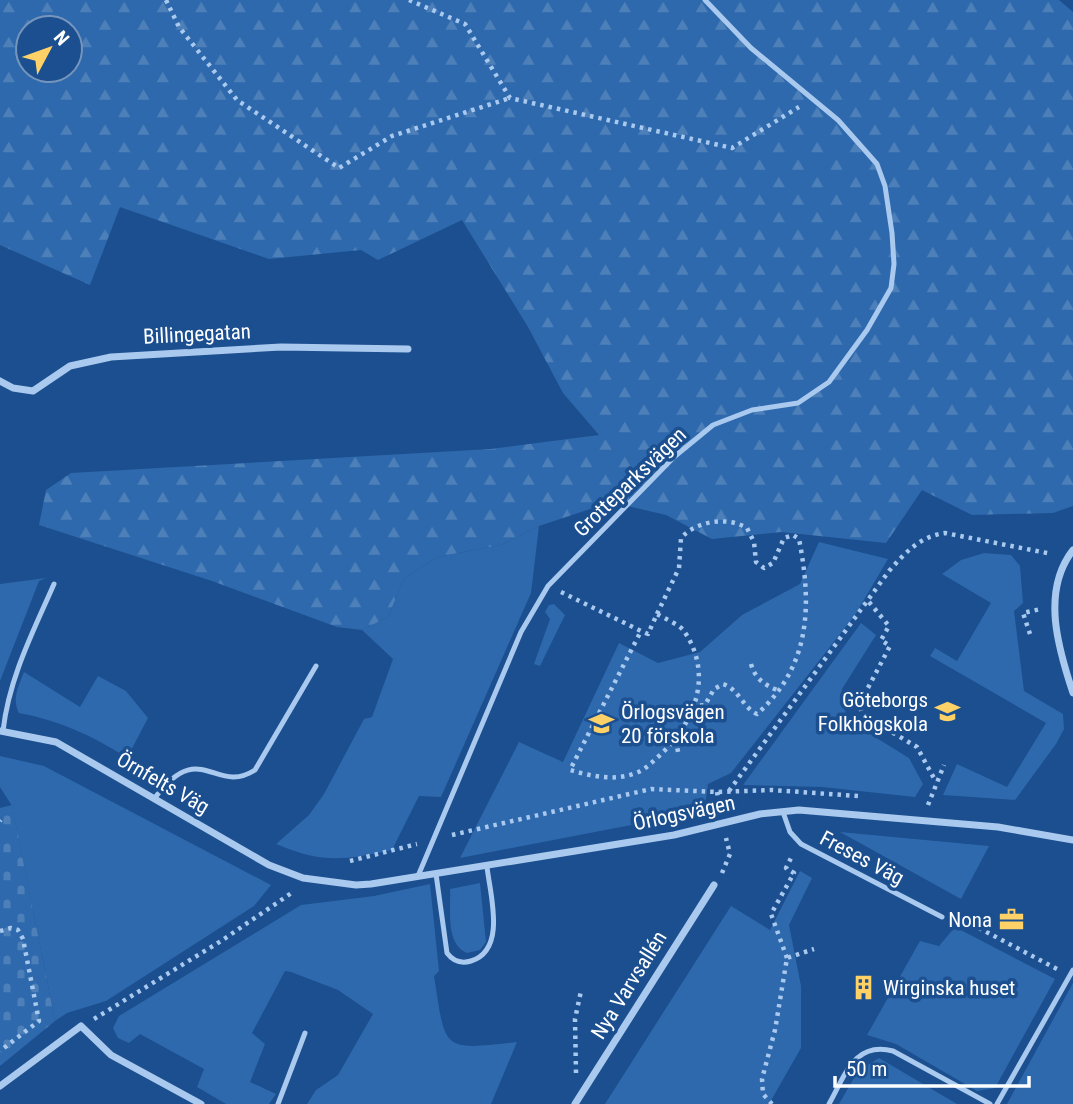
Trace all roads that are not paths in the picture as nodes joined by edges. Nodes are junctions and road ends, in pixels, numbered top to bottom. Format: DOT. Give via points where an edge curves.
graph roads {
  1 [pos="705,0"];
  2 [pos="408,349"];
  3 [pos="0,381"];
  4 [pos="1073,550"];
  5 [pos="54,584"];
  6 [pos="316,666"];
  7 [pos="1073,693"];
  8 [pos="1,731"];
  9 [pos="154,799"];
  10 [pos="783,812"];
  11 [pos="1073,840"];
  12 [pos="486,867"];
  13 [pos="436,874"];
  14 [pos="418,876"];
  15 [pos="303,878"];
  16 [pos="714,885"];
  17 [pos="942,917"];
  18 [pos="1071,973"];
  19 [pos="305,1033"];
  20 [pos="0,1086"];
  21 [pos="201,1104"];
  22 [pos="278,1104"];
  23 [pos="575,1104"];
  24 [pos="829,1104"];
  25 [pos="990,1104"];
  26 [pos="997,1104"];
  1 -- 14 [label="lane, Grotteparksvägen" via="751,48 861,142 877,164 885,186 894,264 891,288 829,382 798,404 752,410 713,425 674,457 548,586 521,632"];
  2 -- 3 [label="street, Billingegatan" via="281,347 111,357 70,366 33,391"];
  4 -- 7 [label="street" via="1057,585 1055,606 1059,643"];
  5 -- 8 [label="lane" via="14,675"];
  6 -- 9 [label="lane" via="255,770 234,777 191,768 169,778"];
  8 -- 9 [label="street, Örnfelts Väg" via="56,742"];
  9 -- 15 [label="street, Örnfelts Väg" via="269,866"];
  10 -- 11 [label="street, Örlogsvägen" via="873,814"];
  10 -- 12 [label="street, Örlogsvägen"];
  10 -- 17 [label="lane, Freses Väg" via="790,832 800,842"];
  12 -- 13 [label="street, Örlogsvägen"];
  12 -- 13 [label="lane" via="494,930 491,944 482,956 465,962 447,953"];
  13 -- 14 [label="street, Örlogsvägen"];
  14 -- 15 [label="street, Örlogsvägen" via="356,885"];
  16 -- 23 [label="street, Nya Varvsallén"];
  18 -- 26 [label="lane"];
  19 -- 22 [label="lane"];
  20 -- 21 [label="street" via="81,1027 111,1055"];
  24 -- 25 [label="lane" via="859,1056 869,1048 880,1048"];
}
